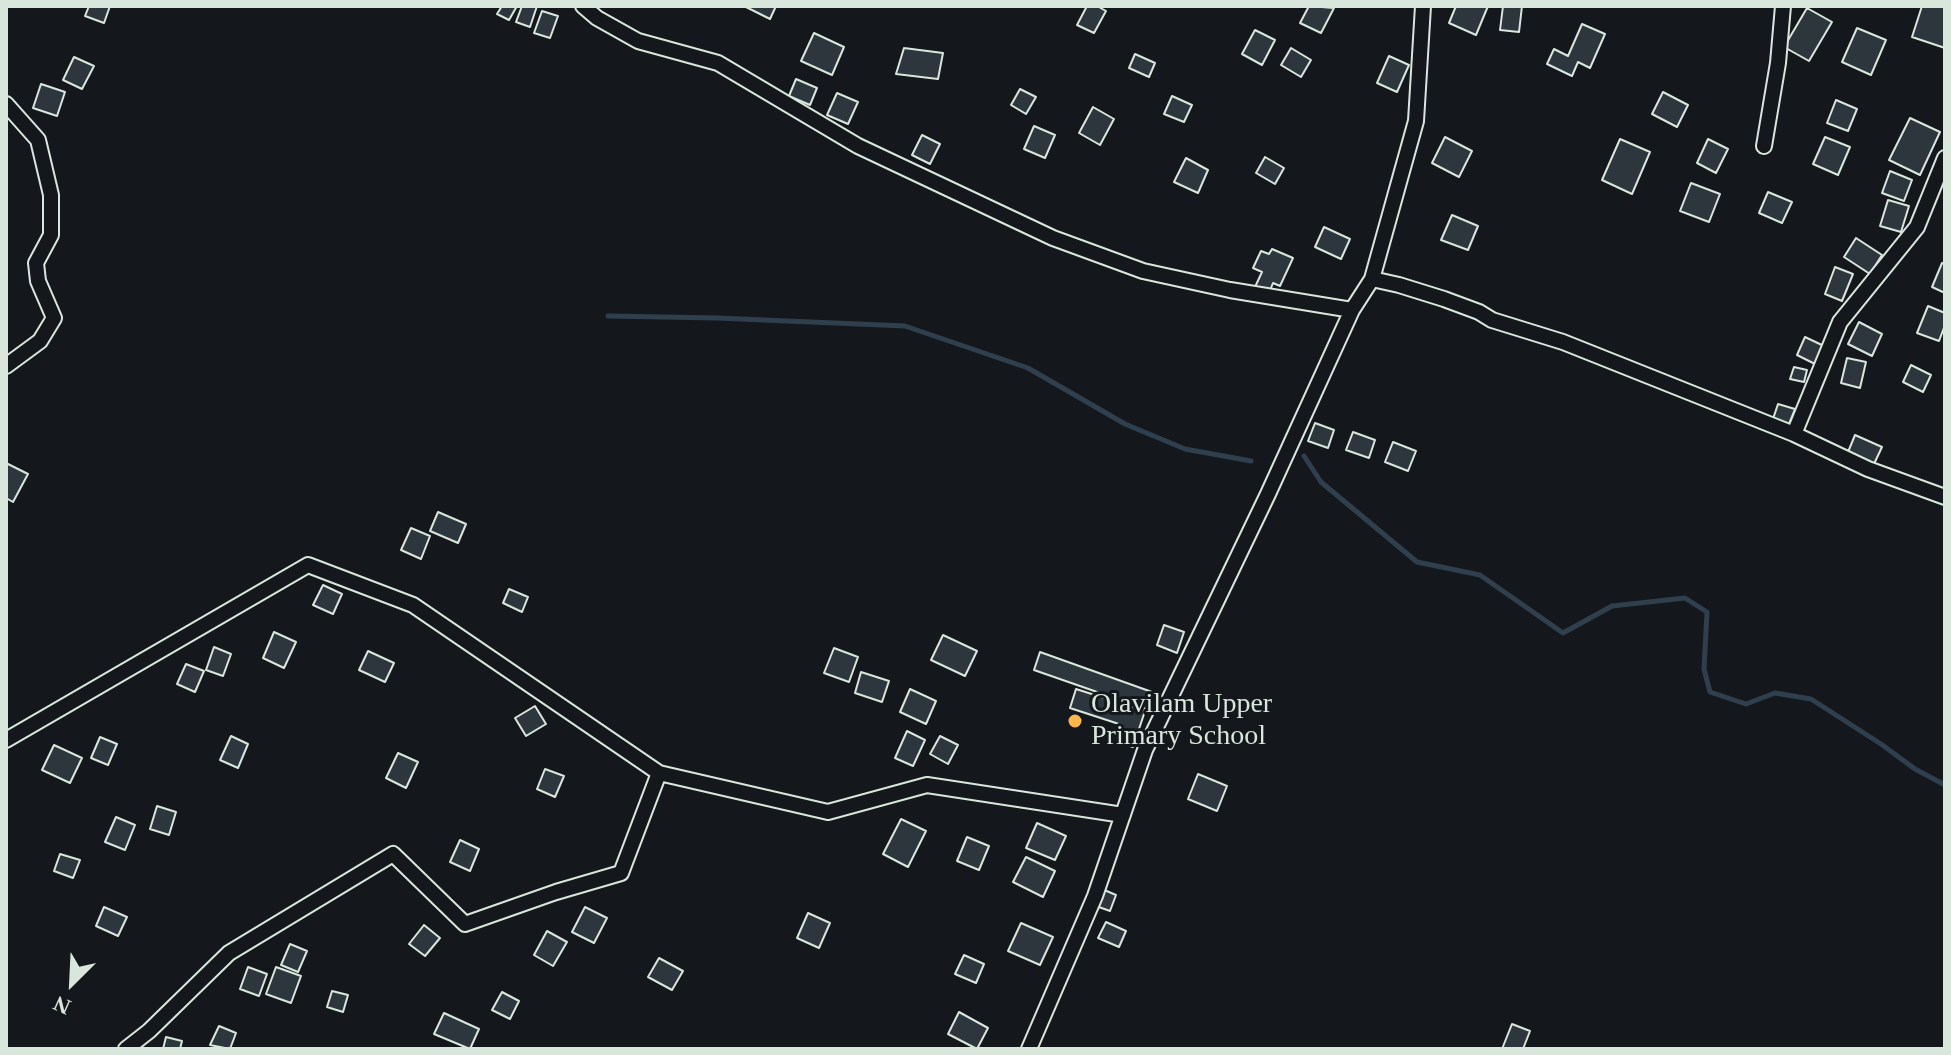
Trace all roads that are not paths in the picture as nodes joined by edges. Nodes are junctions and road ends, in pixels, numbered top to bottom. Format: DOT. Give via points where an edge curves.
graph roads {
  1 [pos="583,6"];
  2 [pos="1423,6"];
  3 [pos="1783,6"];
  4 [pos="6,104"];
  5 [pos="1764,146"];
  6 [pos="1945,158"];
  7 [pos="1372,279"];
  8 [pos="1352,310"];
  9 [pos="6,366"];
  10 [pos="1794,434"];
  11 [pos="1945,497"];
  12 [pos="6,740"];
  13 [pos="659,773"];
  14 [pos="1123,815"];
  15 [pos="126,1049"];
  16 [pos="1029,1049"];
  1 -- 8 [label="street" via="638,41 718,63 858,146 1053,238 1143,271"];
  2 -- 7 [label="street" via="1416,121"];
  3 -- 5 [label="street"];
  4 -- 9 [label="street" via="38,140 51,195 51,235 36,263 54,318 40,341"];
  6 -- 10 [label="street" via="1917,227 1840,322"];
  7 -- 8 [label="street"];
  7 -- 10 [label="street" via="1563,342"];
  8 -- 14 [label="street" via="1145,750"];
  10 -- 11 [label="street"];
  12 -- 13 [label="street" via="308,565 413,605"];
  13 -- 14 [label="street" via="828,812 927,785"];
  13 -- 15 [label="street" via="621,873 465,924 393,854 229,953"];
  14 -- 16 [label="street" via="1095,896"];
}
